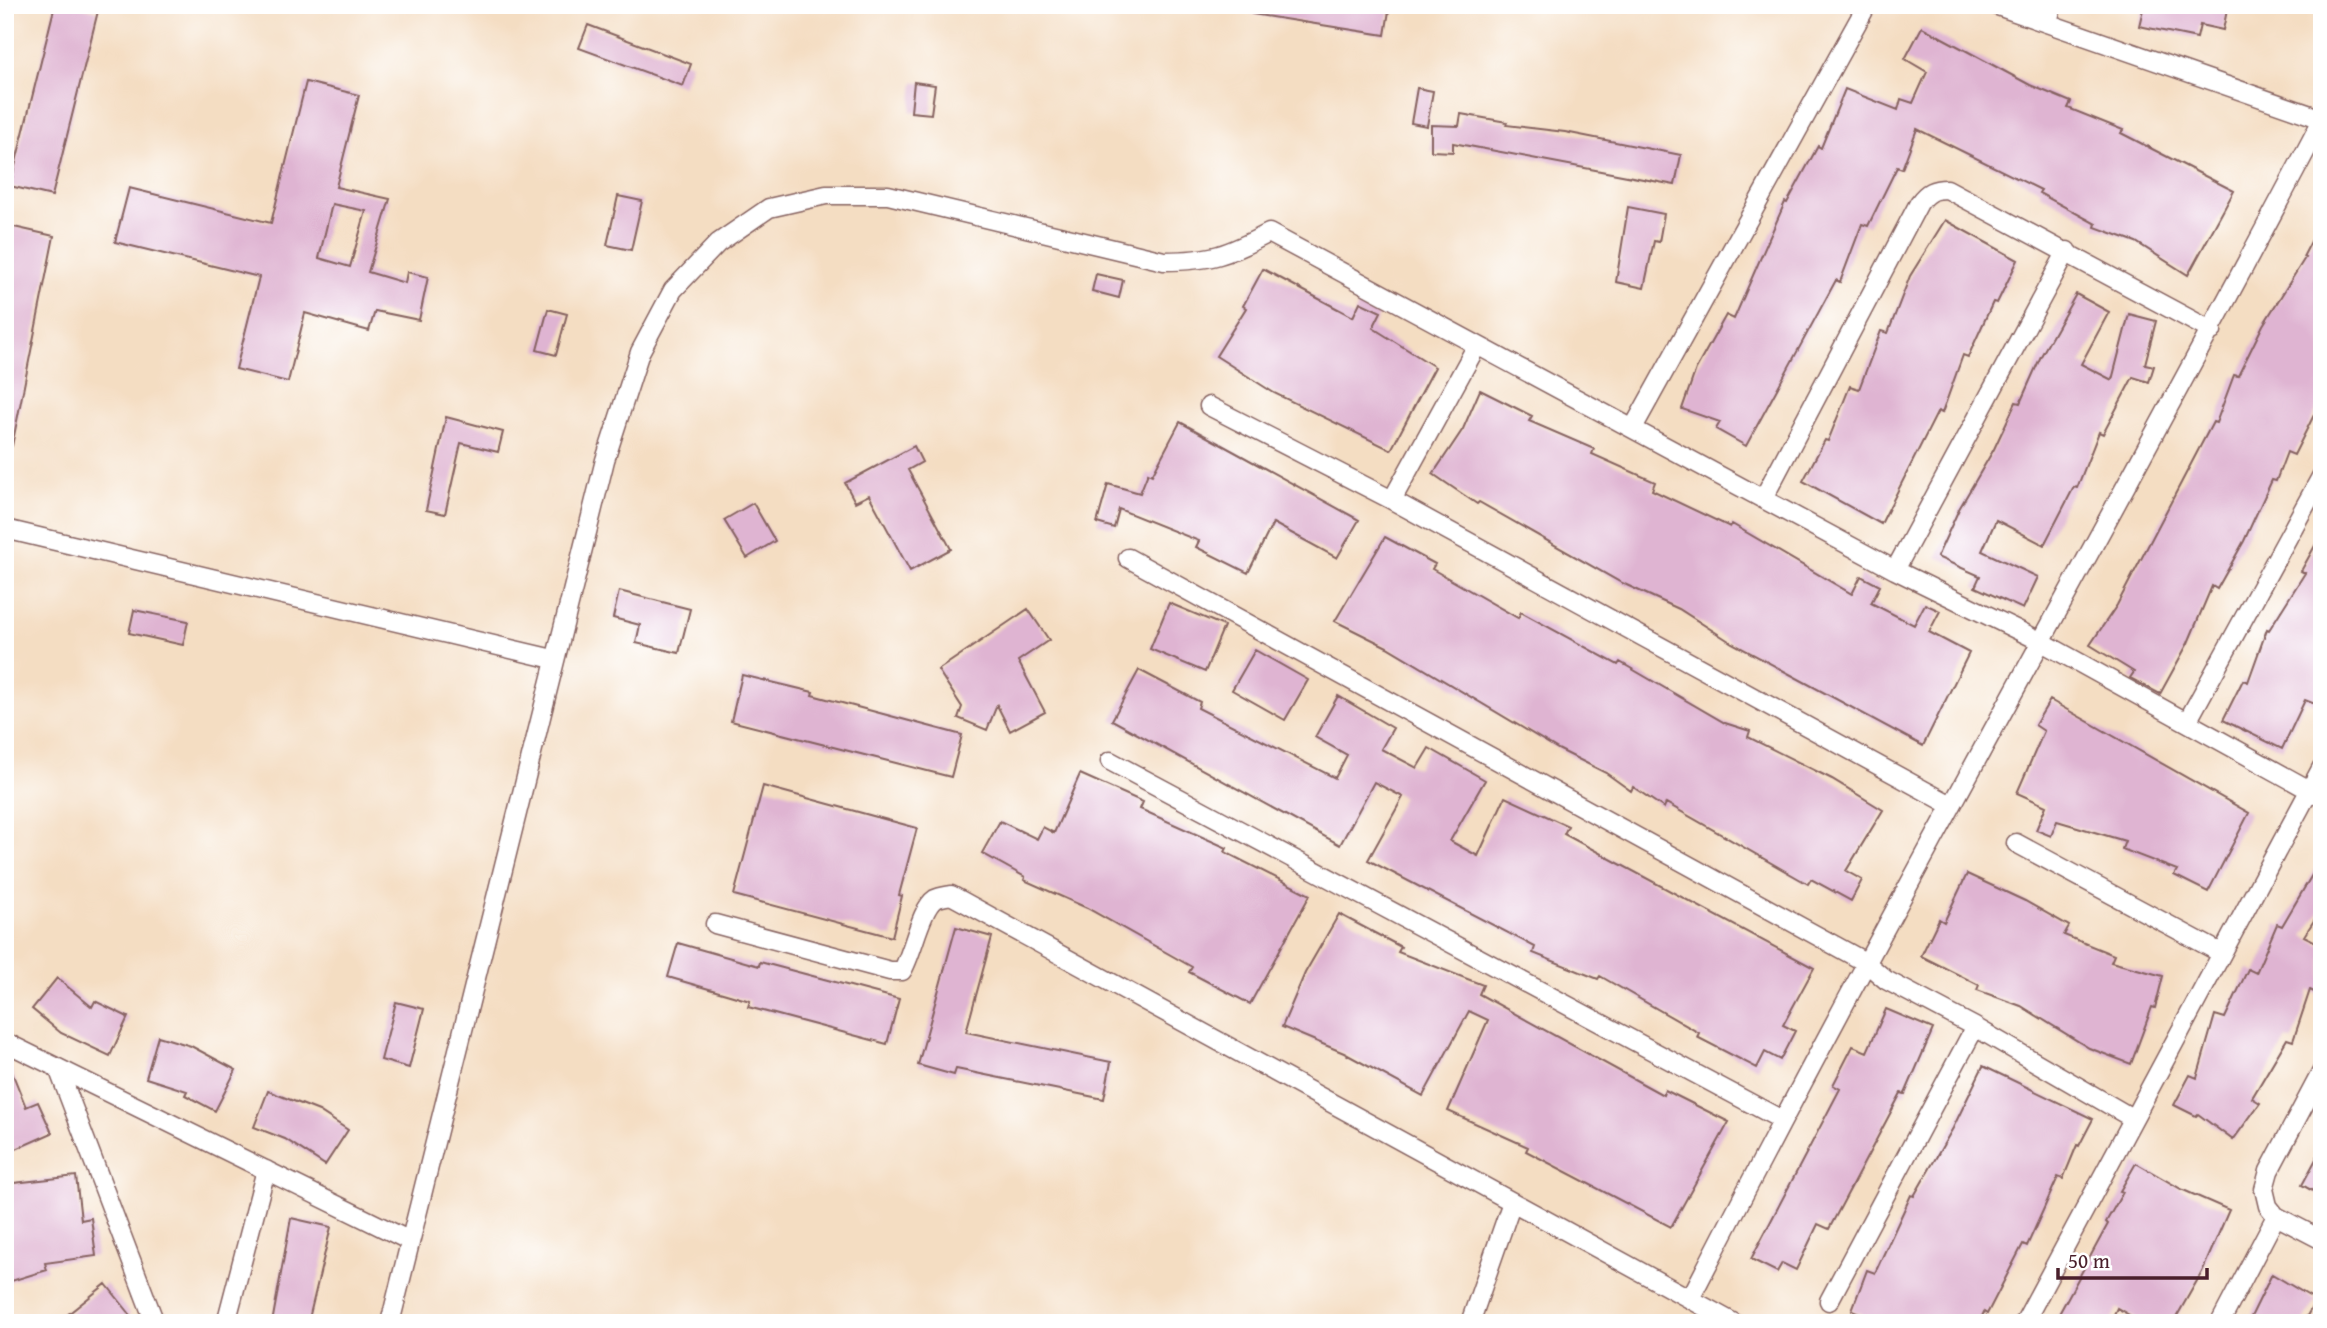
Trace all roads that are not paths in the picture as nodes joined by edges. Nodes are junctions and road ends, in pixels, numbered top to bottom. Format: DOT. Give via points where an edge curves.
graph roads {
  1 [pos="1867,5"];
  2 [pos="2052,5"];
  3 [pos="2000,6"];
  4 [pos="2048,23"];
  5 [pos="2322,120"];
  6 [pos="2067,251"];
  7 [pos="2212,331"];
  8 [pos="1476,347"];
  9 [pos="1209,406"];
  10 [pos="1633,428"];
  11 [pos="2322,475"];
  12 [pos="1763,499"];
  13 [pos="1392,500"];
  14 [pos="5,529"];
  15 [pos="1128,558"];
  16 [pos="1895,570"];
  17 [pos="2040,640"];
  18 [pos="553,659"];
  19 [pos="2187,722"];
  20 [pos="1110,761"];
  21 [pos="2322,767"];
  22 [pos="2315,793"];
  23 [pos="1951,805"];
  24 [pos="2016,843"];
  25 [pos="715,924"];
  26 [pos="2221,953"];
  27 [pos="1865,962"];
  28 [pos="1975,1027"];
  29 [pos="5,1042"];
  30 [pos="58,1068"];
  31 [pos="2322,1071"];
  32 [pos="2132,1118"];
  33 [pos="1782,1120"];
  34 [pos="266,1170"];
  35 [pos="1512,1202"];
  36 [pos="2276,1216"];
  37 [pos="2322,1240"];
  38 [pos="410,1241"];
  39 [pos="1690,1299"];
  40 [pos="1829,1301"];
  41 [pos="155,1323"];
  42 [pos="226,1323"];
  43 [pos="390,1323"];
  44 [pos="1470,1323"];
  45 [pos="1734,1323"];
  46 [pos="2024,1323"];
  47 [pos="2220,1323"];
  1 -- 10 [label="street"];
  2 -- 4 [label="street"];
  3 -- 4 [label="street"];
  4 -- 5 [label="street"];
  5 -- 7 [label="street"];
  6 -- 7 [label="street"];
  6 -- 12 [label="street" via="1947,189 1926,194"];
  6 -- 16 [label="street"];
  7 -- 17 [label="street"];
  8 -- 10 [label="street"];
  8 -- 13 [label="street"];
  8 -- 18 [label="street" via="1269,233 1204,261 1164,261 888,195 825,195 769,208 718,243 673,290 640,352 605,460"];
  9 -- 13 [label="street"];
  10 -- 12 [label="street"];
  11 -- 19 [label="street"];
  12 -- 16 [label="street"];
  13 -- 23 [label="street"];
  14 -- 18 [label="street"];
  15 -- 27 [label="street"];
  16 -- 17 [label="street"];
  17 -- 19 [label="street"];
  17 -- 23 [label="street"];
  18 -- 38 [label="street"];
  19 -- 22 [label="street"];
  20 -- 33 [label="street"];
  21 -- 22 [label="street"];
  22 -- 26 [label="street"];
  23 -- 27 [label="street"];
  24 -- 26 [label="street"];
  25 -- 35 [label="street" via="902,971 927,908 936,898 951,895"];
  26 -- 32 [label="street"];
  27 -- 28 [label="street" via="1886,980"];
  27 -- 33 [label="street"];
  28 -- 32 [label="street"];
  28 -- 40 [label="street"];
  29 -- 30 [label="street"];
  30 -- 34 [label="street"];
  30 -- 41 [label="street"];
  31 -- 36 [label="street" via="2269,1171 2264,1189"];
  32 -- 46 [label="street"];
  33 -- 39 [label="street"];
  34 -- 38 [label="street"];
  34 -- 42 [label="street"];
  35 -- 39 [label="street"];
  35 -- 44 [label="street"];
  36 -- 37 [label="street"];
  36 -- 47 [label="street"];
  38 -- 43 [label="street"];
  39 -- 45 [label="street"];
}
